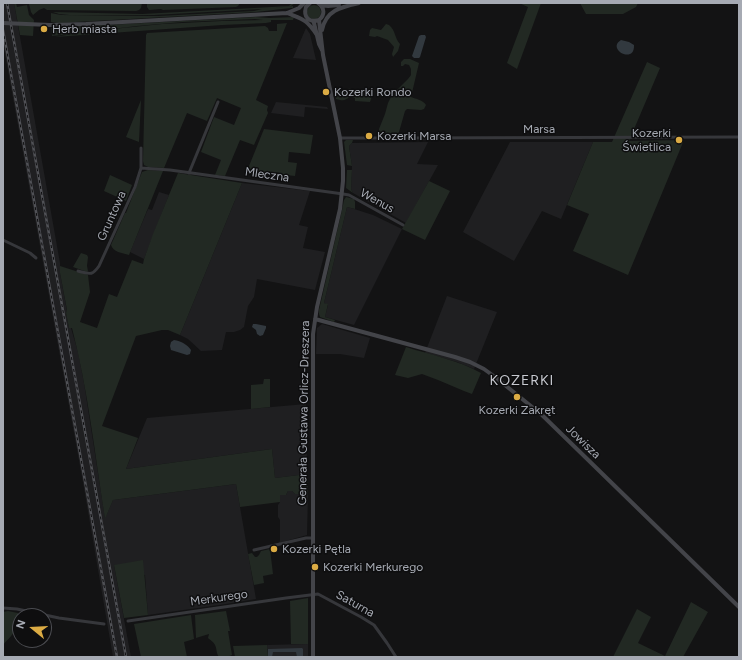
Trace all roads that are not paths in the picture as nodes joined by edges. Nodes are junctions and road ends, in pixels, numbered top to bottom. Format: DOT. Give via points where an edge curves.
graph roads {
  1 [pos="329,3"];
  2 [pos="359,3"];
  3 [pos="308,4"];
  4 [pos="319,4"];
  5 [pos="340,7"];
  6 [pos="292,13"];
  7 [pos="323,14"];
  8 [pos="306,16"];
  9 [pos="319,20"];
  10 [pos="313,21"];
  11 [pos="3,23"];
  12 [pos="319,35"];
  13 [pos="218,102"];
  14 [pos="739,137"];
  15 [pos="340,138"];
  16 [pos="142,148"];
  17 [pos="141,168"];
  18 [pos="189,173"];
  19 [pos="343,194"];
  20 [pos="403,225"];
  21 [pos="3,240"];
  22 [pos="36,258"];
  23 [pos="78,271"];
  24 [pos="315,319"];
  25 [pos="313,538"];
  26 [pos="254,550"];
  27 [pos="313,594"];
  28 [pos="739,607"];
  29 [pos="3,608"];
  30 [pos="128,621"];
  31 [pos="104,624"];
  32 [pos="313,657"];
  33 [pos="396,657"];
  1 -- 5 [label="main road"];
  2 -- 5 [label="main road"];
  3 -- 6 [label="main road" via="304,9"];
  3 -- 8 [label="main road" via="304,12"];
  4 -- 5 [label="main road"];
  4 -- 7 [label="main road"];
  5 -- 7 [label="main road"];
  5 -- 12 [label="main road" via="325,19"];
  6 -- 8 [label="main road"];
  6 -- 11 [label="main road, bridge" via="86,24"];
  6 -- 12 [label="main road" via="306,21"];
  7 -- 9 [label="main road"];
  8 -- 10 [label="main road"];
  9 -- 10 [label="main road"];
  9 -- 12 [label="main road, Generała Gustawa Orlicz-Dreszera"];
  10 -- 12 [label="main road, Generała Gustawa Orlicz-Dreszera"];
  12 -- 15 [label="main road, Generała Gustawa Orlicz-Dreszera"];
  13 -- 18 [label="street"];
  14 -- 15 [label="street, Marsa"];
  15 -- 19 [label="main road, Generała Gustawa Orlicz-Dreszera" via="344,168"];
  16 -- 17 [label="street, Gruntowa"];
  17 -- 18 [label="street, Mleczna"];
  17 -- 23 [label="street, Gruntowa" via="99,266 92,274"];
  18 -- 19 [label="street, Mleczna"];
  19 -- 20 [label="street, Wenus"];
  19 -- 24 [label="main road, Generała Gustawa Orlicz-Dreszera"];
  21 -- 22 [label="street"];
  24 -- 25 [label="main road, Generała Gustawa Orlicz-Dreszera"];
  24 -- 28 [label="main road, Jowisza" via="455,357 484,369 546,419"];
  25 -- 26 [label="street"];
  25 -- 27 [label="main road, Generała Gustawa Orlicz-Dreszera"];
  27 -- 30 [label="street, Merkurego"];
  27 -- 32 [label="main road, Generała Gustawa Orlicz-Dreszera"];
  27 -- 33 [label="street, Saturna" via="318,594 374,625"];
  29 -- 31 [label="street"];
}
